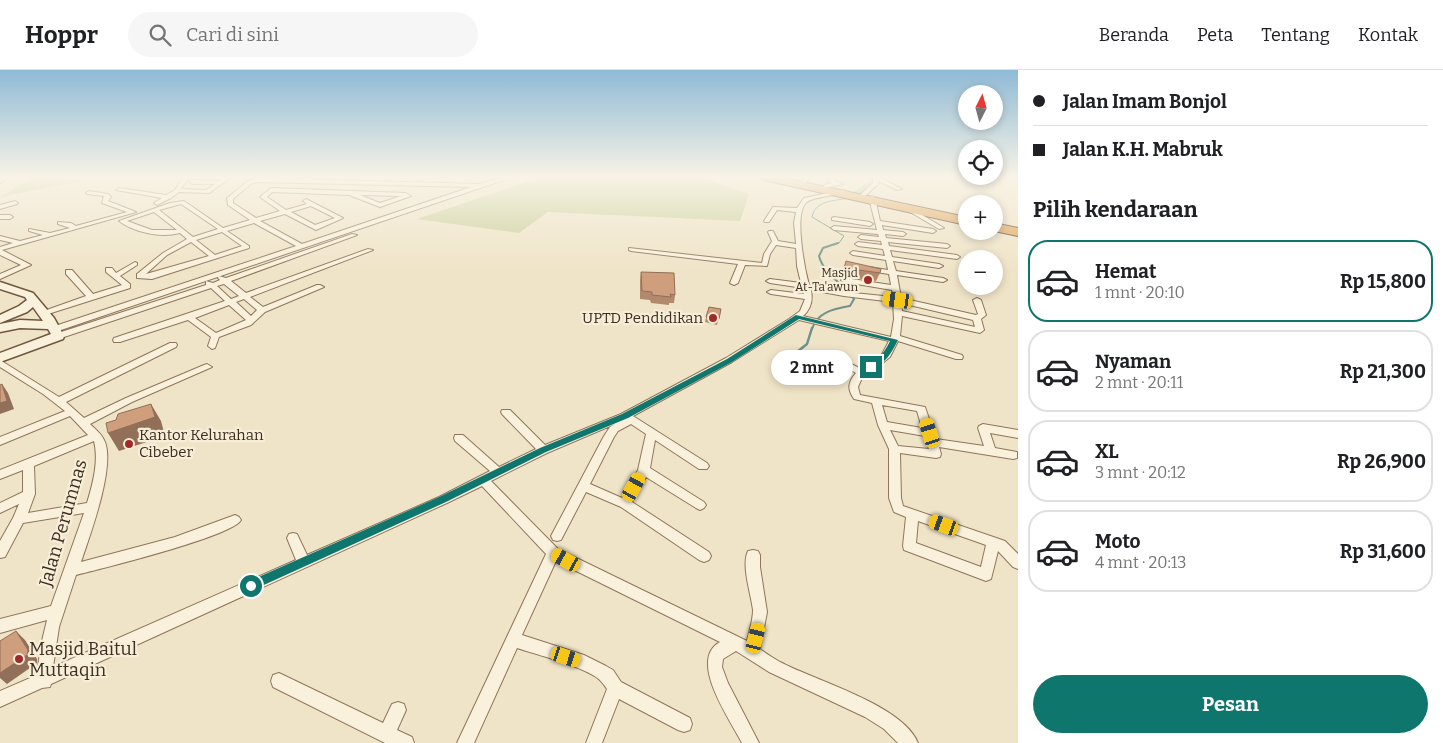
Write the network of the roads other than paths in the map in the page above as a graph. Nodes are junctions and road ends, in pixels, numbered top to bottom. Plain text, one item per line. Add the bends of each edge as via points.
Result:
1 (123, 208) edge
2 (142, 208) edge
3 (160, 208) edge
4 (192, 208) edge
5 (238, 208) edge
6 (283, 208) edge
7 (297, 208) edge
8 (321, 208) edge
9 (421, 208) edge
10 (775, 208) edge
11 (780, 208) edge
12 (865, 208) edge
13 (907, 208) edge
14 (909, 208) edge
15 (913, 208) edge
16 (155, 210) junction
17 (798, 210) joint
18 (288, 211) junction
19 (133, 212) junction
20 (0, 217) edge
21 (10, 217) dead end
22 (958, 218) edge
23 (958, 218) edge
24 (834, 219) dead end
25 (390, 220) junction
26 (122, 221) junction
27 (255, 221) junction
28 (767, 221) dead end
29 (60, 223) dead end
30 (106, 227) dead end
31 (74, 228) junction
32 (834, 228) dead end
33 (941, 228) dead end
34 (1003, 228) edge
35 (31, 230) dead end
36 (880, 230) junction
37 (182, 231) junction
38 (223, 231) junction
39 (1018, 231) edge
40 (771, 232) dead end
41 (933, 232) dead end
42 (48, 234) junction
43 (903, 234) dead end
44 (0, 238) edge
45 (191, 240) junction
46 (19, 243) junction
47 (775, 243) junction
48 (311, 244) junction
49 (302, 246) junction
50 (320, 248) junction
51 (800, 248) junction
52 (886, 248) junction
53 (631, 249) dead end
54 (0, 250) edge
55 (292, 250) junction
56 (370, 250) dead end
57 (853, 253) dead end
58 (301, 255) junction
59 (214, 258) junction
60 (889, 259) junction
61 (742, 263) junction
62 (135, 264) dead end
63 (939, 266) dead end
64 (857, 267) edge
65 (109, 270) dead end
66 (69, 272) dead end
67 (892, 272) junction
68 (218, 275) junction
69 (116, 276) junction
70 (0, 277) edge
71 (205, 279) junction
72 (845, 280) dead end
73 (943, 280) dead end
74 (226, 281) junction
75 (770, 281) dead end
76 (0, 284) edge
77 (734, 284) dead end
78 (213, 285) junction
79 (320, 288) dead end
80 (895, 288) junction
81 (806, 290) junction
82 (771, 292) dead end
83 (90, 296) junction
84 (244, 296) junction
85 (898, 300) junction
86 (977, 300) dead end
87 (231, 301) junction
88 (40, 307) junction
89 (130, 308) junction
90 (262, 310) junction
91 (898, 313) junction
92 (188, 317) junction
93 (798, 317) junction
94 (977, 318) junction
95 (0, 319) edge
96 (251, 320) junction
97 (20, 324) junction
98 (0, 328) edge
99 (55, 330) junction
100 (215, 336) junction
101 (894, 338) junction
102 (117, 340) dead end
103 (173, 345) dead end
104 (212, 346) dead end
105 (959, 357) dead end
106 (0, 358) edge
107 (833, 358) dead end
108 (0, 363) edge
109 (207, 367) dead end
110 (862, 372) junction
111 (876, 400) junction
112 (59, 401) junction
113 (72, 412) junction
114 (506, 412) dead end
115 (628, 418) junction
116 (83, 423) junction
117 (883, 425) junction
118 (651, 434) junction
119 (1018, 434) edge
120 (460, 438) dead end
121 (932, 438) junction
122 (101, 439) junction
123 (0, 440) edge
124 (894, 449) junction
125 (543, 450) junction
126 (991, 451) junction
127 (1013, 455) dead end
128 (28, 463) junction
129 (703, 466) dead end
130 (644, 470) junction
131 (498, 472) junction
132 (0, 475) edge
133 (483, 480) junction
134 (584, 486) junction
135 (29, 494) junction
136 (625, 504) junction
137 (700, 505) dead end
138 (91, 507) junction
139 (0, 508) edge
140 (912, 514) junction
141 (19, 519) junction
142 (235, 520) dead end
143 (557, 536) dead end
144 (293, 538) dead end
145 (994, 543) junction
146 (0, 553) edge
147 (553, 553) junction
148 (753, 554) dead end
149 (704, 556) dead end
150 (303, 562) junction
151 (1018, 563) edge
152 (72, 570) junction
153 (56, 611) junction
154 (0, 626) edge
155 (512, 639) junction
156 (736, 643) junction
157 (752, 654) junction
158 (44, 680) junction
159 (279, 681) dead end
160 (615, 688) junction
161 (0, 699) edge
162 (398, 710) dead end
163 (684, 724) dead end
164 (386, 735) junction
165 (406, 743) edge
166 (465, 743) edge
167 (594, 743) edge
168 (750, 743) edge
169 (910, 743) edge

1 - 19 street
2 - 19 street
3 - 16 street
4 - 38 street
5 - 27 street
6 - 18 street
7 - 18 street
8 - 18 street via 340,218 315,228
9 - 25 street
10 - 28 street
11 - 17 street
12 - 36 street
13 - 33 street
14 - 23 highway
15 - 22 highway
16 - 26 street
16 - 37 street
17 - 51 street
18 - 27 street
19 - 31 street
20 - 21 street
24 - 36 street
25 - 48 street via 380,218
25 - 50 street
26 - 30 street
26 - 37 street via 160,233
27 - 38 street
27 - 49 street
29 - 31 street
31 - 42 street
32 - 36 street
34 - 39 highway
35 - 42 street
36 - 41 street
36 - 43 street
36 - 52 street
36 - 52 street via 859,241
36 - 52 street via 954,254
37 - 45 street
38 - 45 street
38 - 59 street via 248,248
40 - 47 street
42 - 46 street
44 - 46 street
45 - 59 street
45 - 59 street via 174,261
46 - 54 street
47 - 51 street
47 - 61 street via 767,254 765,265
48 - 49 street
48 - 50 street
49 - 55 street
50 - 58 street
51 - 81 street
52 - 60 street
53 - 61 street
54 - 70 street via 27,265
55 - 58 street
55 - 68 street
56 - 84 street
57 - 60 street
58 - 74 street
60 - 63 street
60 - 67 street
61 - 77 street
62 - 69 street
64 - 67 street
65 - 69 street
66 - 83 street
67 - 73 street
67 - 80 street
68 - 71 street
68 - 74 street
69 - 83 street via 124,283
71 - 78 street
71 - 89 street
72 - 80 street
74 - 78 street
74 - 84 street
75 - 81 street
76 - 88 street via 29,294
78 - 87 street
78 - 89 street
79 - 90 street
80 - 85 street
81 - 82 street
81 - 85 street
81 - 93 street via 807,307
83 - 88 street
84 - 87 street
84 - 90 street
85 - 91 street
85 - 94 street
86 - 94 street via 982,316
87 - 92 street
87 - 96 street
88 - 95 street via 23,308
88 - 97 street via 30,309
88 - 99 street
89 - 99 street
90 - 96 street
91 - 94 street via 978,330
91 - 101 street
92 - 100 street
92 - 102 street
93 - 101 street
93 - 115 street
96 - 100 street
97 - 98 street
97 - 99 street
99 - 106 street
100 - 104 street
101 - 105 street
101 - 110 street via 881,361
103 - 112 street
107 - 110 street
108 - 112 street
109 - 116 street
110 - 111 street via 855,380 854,393 858,397
111 - 117 street
111 - 121 street via 921,409
112 - 113 street
113 - 116 street
113 - 123 street
114 - 125 street
115 - 118 street
115 - 125 street
115 - 134 street via 610,434
116 - 122 street
117 - 121 street
117 - 124 street
118 - 129 street
118 - 130 street
119 - 126 street via 983,428
120 - 131 street
121 - 124 street via 936,454
121 - 126 street
122 - 128 street
122 - 138 street, Jalan Perumnas via 102,468
124 - 140 street via 896,504 898,509
125 - 131 street
126 - 127 street
128 - 132 street
128 - 135 street
130 - 136 street
130 - 137 street
131 - 133 street
133 - 147 street
133 - 150 street
134 - 136 street
134 - 143 street
135 - 139 street
135 - 141 street
136 - 149 street
138 - 141 street
138 - 152 street, Jalan Perumnas
140 - 145 street
140 - 145 street via 909,546 986,575
141 - 146 street
142 - 152 street via 174,544
144 - 150 street
145 - 151 street via 1005,548
147 - 155 street
147 - 156 street
148 - 157 street via 760,612
150 - 158 street
152 - 153 street, Jalan Perumnas
153 - 154 street
153 - 158 street, Jalan Perumnas
155 - 160 street via 601,671
155 - 166 street
156 - 157 street
156 - 168 street via 719,651 715,667
157 - 169 street via 871,711 890,723
158 - 161 street
159 - 164 street
160 - 163 street
160 - 167 street
162 - 164 street
164 - 165 street

